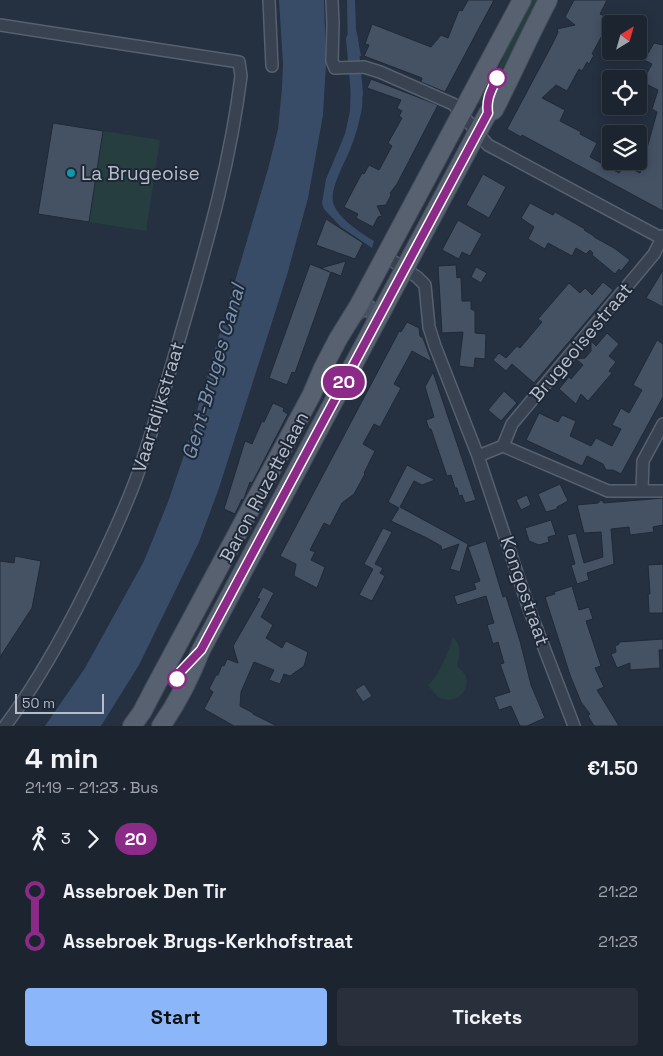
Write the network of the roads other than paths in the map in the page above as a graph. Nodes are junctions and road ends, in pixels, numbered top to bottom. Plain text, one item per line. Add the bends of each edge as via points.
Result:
1 (269, 0) edge
2 (332, 0) edge
3 (522, 0) edge
4 (548, 0) edge
5 (0, 25) edge
6 (272, 66) dead end
7 (461, 114) junction
8 (477, 133) junction
9 (663, 238) edge
10 (385, 256) junction
11 (405, 268) junction
12 (354, 314) junction
13 (375, 324) junction
14 (663, 424) edge
15 (503, 446) junction
16 (478, 456) junction
17 (642, 491) junction
18 (663, 491) edge
19 (141, 719) edge
20 (5, 726) edge
21 (132, 726) edge
22 (160, 726) edge
23 (574, 726) edge

1 - 6 street
2 - 7 street via 332,61 335,68 364,67 380,72 453,104
3 - 7 main road, Baron Ruzettelaan
4 - 8 main road, Baron Ruzettelaan via 494,110 488,113
5 - 20 street, Vaartdijkstraat via 239,62 241,76 224,173 207,244 136,479 110,544 75,611 27,697
7 - 8 street
7 - 10 main road, Baron Ruzettelaan
8 - 9 street via 488,145
8 - 11 main road, Baron Ruzettelaan
9 - 15 street, Brugeoisestraat via 654,254 512,424
10 - 11 street, Kongostraat
10 - 12 main road, Baron Ruzettelaan
11 - 13 main road, Baron Ruzettelaan
11 - 16 street, Kongostraat via 425,285 429,327
12 - 13 main road via 361,308 370,309 376,315
12 - 19 main road, Baron Ruzettelaan via 347,344 331,373 312,394
13 - 22 main road, Baron Ruzettelaan via 201,650 178,702
14 - 17 street via 643,461
15 - 16 street
15 - 17 street via 608,491
16 - 23 street, Kongostraat via 528,606
17 - 18 street
19 - 21 main road, Baron Ruzettelaan

